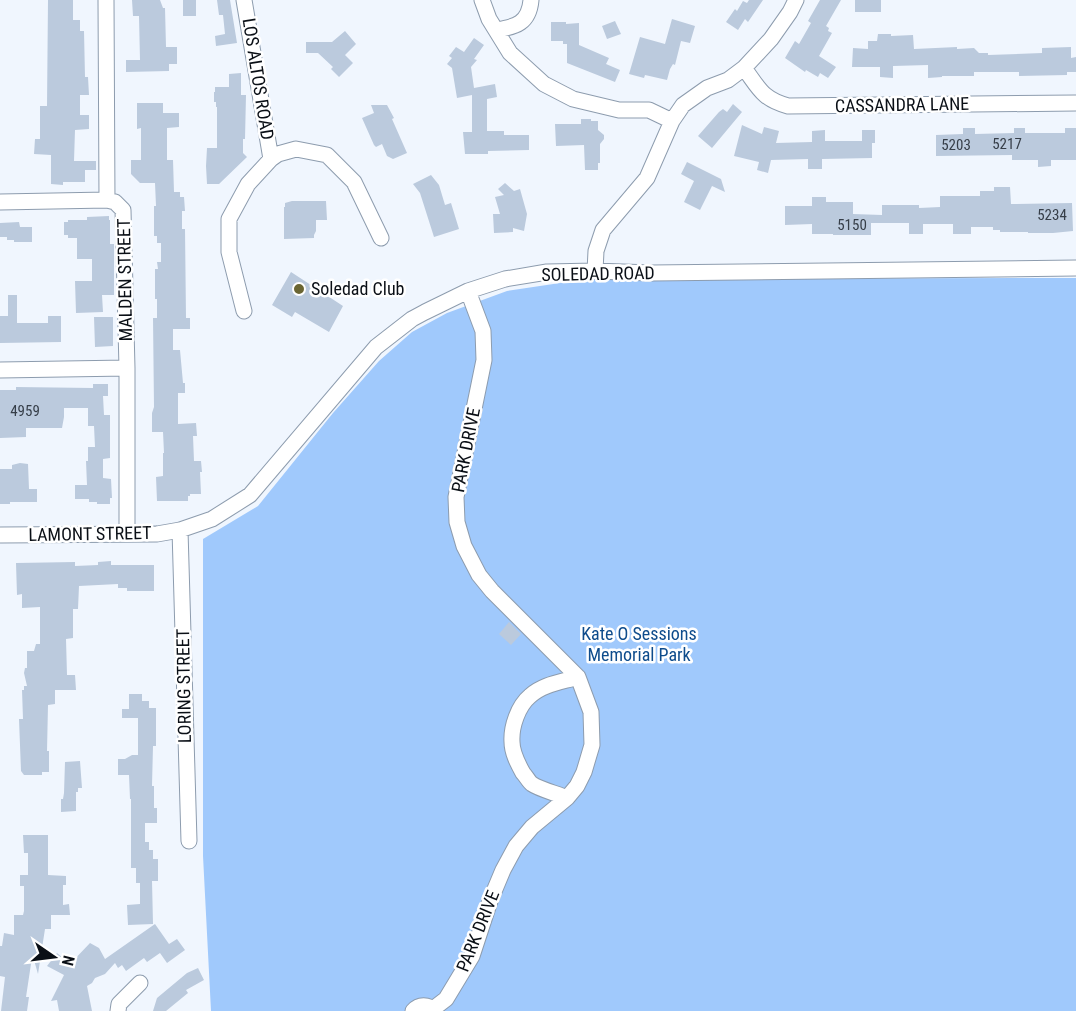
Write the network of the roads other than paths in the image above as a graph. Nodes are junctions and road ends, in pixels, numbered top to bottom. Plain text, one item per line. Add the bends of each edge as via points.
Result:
1 (106, 0) edge
2 (244, 0) edge
3 (482, 0) edge
4 (531, 0) edge
5 (796, 0) edge
6 (496, 30) junction
7 (744, 68) junction
8 (1076, 103) edge
9 (672, 122) junction
10 (271, 159) junction
11 (107, 200) junction
12 (0, 202) edge
13 (381, 238) dead end
14 (1076, 268) edge
15 (595, 271) junction
16 (468, 291) junction
17 (244, 311) dead end
18 (127, 368) junction
19 (0, 370) edge
20 (180, 530) junction
21 (127, 533) junction
22 (0, 535) edge
23 (578, 677) junction
24 (567, 798) junction
25 (189, 841) dead end
26 (140, 983) dead end
27 (434, 1010) edge
28 (118, 1011) edge
29 (413, 1011) edge

1 - 11 street, MALDEN STREET
2 - 10 street, LOS ALTOS ROAD
3 - 6 street
4 - 6 street via 526,17 513,28
5 - 7 street via 771,39
6 - 9 street via 510,53 544,84 573,99 619,110 649,110
7 - 8 street, CASSANDRA LANE via 765,96 788,106
7 - 9 street via 683,105
9 - 15 street via 647,178 603,230
10 - 13 street via 296,149 327,155 354,182
10 - 17 street via 248,184 230,219 229,252
11 - 12 street
11 - 18 street, MALDEN STREET via 116,202 123,210
14 - 15 street, SOLEDAD ROAD
15 - 16 street, SOLEDAD ROAD via 547,272 505,279
16 - 20 street, SOLEDAD ROAD via 412,320 376,347 250,495 212,519
16 - 23 street, PARK DRIVE via 483,331 484,360 456,497 457,522 478,575
18 - 19 street
18 - 21 street, MALDEN STREET
20 - 21 street, LAMONT STREET
20 - 25 street, LORING STREET
21 - 22 street, LAMONT STREET
23 - 24 street, PARK DRIVE via 591,712 592,745 584,772
23 - 24 street via 530,695 513,729 514,756 532,784
24 - 27 street, PARK DRIVE via 516,846 494,891 472,956 446,999
26 - 28 street via 119,1004
27 - 29 street via 424,1005

